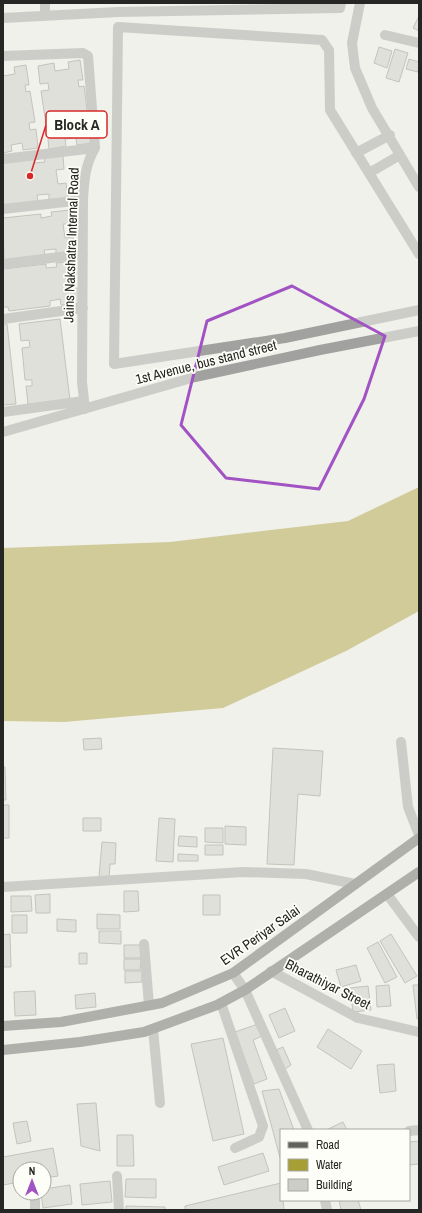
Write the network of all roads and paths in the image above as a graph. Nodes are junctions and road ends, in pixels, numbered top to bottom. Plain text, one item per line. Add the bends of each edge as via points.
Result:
1 (45, 3) edge
2 (341, 3) edge
3 (360, 3) edge
4 (118, 7) edge
5 (45, 16) junction
6 (3, 18) edge
7 (385, 35) dead end
8 (419, 43) edge
9 (3, 56) edge
10 (390, 135) junction
11 (95, 148) junction
12 (356, 153) junction
13 (400, 155) junction
14 (3, 159) edge
15 (369, 173) junction
16 (419, 187) edge
17 (83, 200) junction
18 (3, 209) edge
19 (83, 254) junction
20 (419, 254) edge
21 (3, 264) edge
22 (82, 308) junction
23 (419, 310) edge
24 (3, 319) edge
25 (419, 331) edge
26 (85, 404) junction
27 (3, 412) edge
28 (3, 432) edge
29 (401, 742) dead end
30 (419, 836) edge
31 (419, 872) edge
32 (355, 884) junction
33 (3, 887) edge
34 (387, 894) junction
35 (419, 937) edge
36 (144, 944) dead end
37 (271, 971) junction
38 (233, 973) junction
39 (245, 990) junction
40 (221, 1003) junction
41 (149, 1005) junction
42 (3, 1026) edge
43 (153, 1029) junction
44 (419, 1032) edge
45 (3, 1050) edge
46 (160, 1103) dead end
47 (308, 1129) edge
48 (235, 1148) dead end
49 (117, 1176) dead end
50 (119, 1210) edge

1 - 5 street
2 - 4 street via 340,8
3 - 10 street via 352,43 355,68 372,108
4 - 5 street
5 - 6 street
7 - 8 street
9 - 11 street via 83,53 88,56
10 - 12 street
10 - 13 street
11 - 14 street
11 - 17 street, Jains Nakshatra Internal Road via 87,160
12 - 15 street
12 - 23 street via 330,110 329,50 322,40 118,27 114,364 284,338
13 - 15 street
13 - 16 street
15 - 20 street
17 - 18 street
17 - 19 street, Jains Nakshatra Internal Road
19 - 21 street
19 - 22 street, Jains Nakshatra Internal Road
22 - 24 street
22 - 26 street, Jains Nakshatra Internal Road via 82,382
25 - 26 street, 1st Avenue, bus stand street via 195,377
26 - 27 street
26 - 28 street, 1st Avenue, bus stand street
29 - 30 street via 408,807
30 - 32 main road, EVR Periyar Salai
31 - 34 main road
32 - 33 street via 306,874 243,872
32 - 38 main road, EVR Periyar Salai
34 - 35 street
34 - 37 main road
36 - 41 street
37 - 39 main road
37 - 44 street, Bharathiyar Street via 358,1018
38 - 39 street
38 - 41 main road, EVR Periyar Salai via 162,1003
39 - 40 main road
39 - 47 street
40 - 43 main road
40 - 48 street via 263,1126 259,1137
41 - 42 main road, EVR Periyar Salai via 62,1022
43 - 45 main road via 80,1042
43 - 46 street
49 - 50 street

